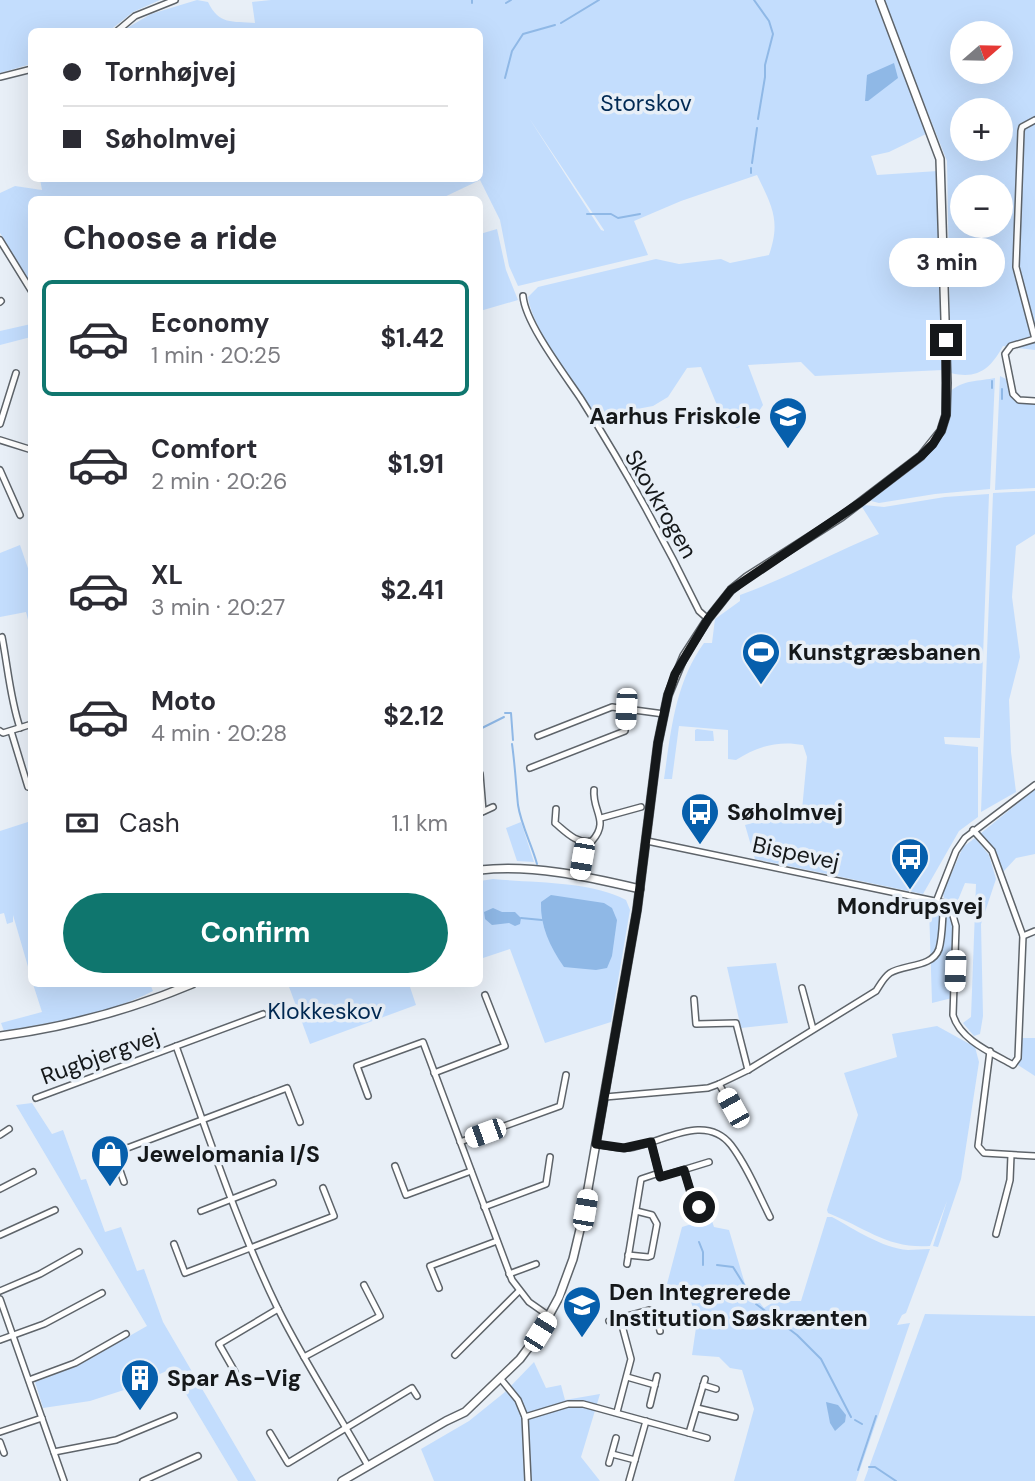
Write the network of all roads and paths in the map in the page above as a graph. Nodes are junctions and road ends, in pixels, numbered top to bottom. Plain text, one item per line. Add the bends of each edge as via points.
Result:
1 (175, 0) edge
2 (880, 0) edge
3 (121, 28) edge
4 (28, 70) edge
5 (0, 77) edge
6 (1035, 121) edge
7 (0, 240) edge
8 (3, 249) edge
9 (28, 286) edge
10 (523, 296) dead end
11 (16, 373) dead end
12 (1035, 401) edge
13 (0, 424) edge
14 (0, 440) edge
15 (28, 449) edge
16 (0, 470) edge
17 (20, 515) dead end
18 (708, 619) junction
19 (0, 638) edge
20 (626, 709) junction
21 (664, 714) junction
22 (28, 725) edge
23 (20, 728) junction
24 (0, 731) edge
25 (11, 731) junction
26 (538, 736) dead end
27 (530, 768) dead end
28 (1035, 785) edge
29 (28, 787) dead end
30 (594, 790) dead end
31 (493, 807) dead end
32 (641, 807) dead end
33 (556, 809) dead end
34 (483, 812) edge
35 (601, 818) junction
36 (973, 830) junction
37 (647, 841) junction
38 (585, 843) junction
39 (483, 870) edge
40 (579, 876) junction
41 (640, 889) junction
42 (936, 902) junction
43 (944, 904) junction
44 (1035, 931) edge
45 (1023, 936) junction
46 (184, 987) edge
47 (802, 988) dead end
48 (485, 995) dead end
49 (694, 999) dead end
50 (263, 1014) dead end
51 (813, 1029) junction
52 (0, 1036) edge
53 (176, 1046) junction
54 (989, 1051) junction
55 (748, 1070) junction
56 (434, 1073) junction
57 (566, 1075) dead end
58 (719, 1084) junction
59 (368, 1096) dead end
60 (605, 1097) junction
61 (36, 1098) dead end
62 (733, 1108) dead end
63 (203, 1119) junction
64 (300, 1122) dead end
65 (9, 1129) dead end
66 (0, 1135) edge
67 (460, 1142) junction
68 (651, 1142) junction
69 (596, 1144) junction
70 (1011, 1154) junction
71 (1035, 1156) edge
72 (550, 1157) dead end
73 (709, 1162) dead end
74 (395, 1166) dead end
75 (684, 1170) junction
76 (471, 1171) junction
77 (33, 1172) dead end
78 (659, 1173) junction
79 (124, 1182) dead end
80 (272, 1183) dead end
81 (323, 1188) dead end
82 (0, 1189) edge
83 (232, 1199) junction
84 (484, 1207) junction
85 (55, 1210) dead end
86 (201, 1211) dead end
87 (636, 1211) junction
88 (703, 1217) dead end
89 (770, 1217) dead end
90 (996, 1234) dead end
91 (0, 1235) edge
92 (497, 1241) junction
93 (174, 1244) dead end
94 (251, 1249) junction
95 (79, 1252) dead end
96 (628, 1255) junction
97 (537, 1264) dead end
98 (627, 1264) dead end
99 (509, 1274) junction
100 (364, 1285) dead end
101 (439, 1288) dead end
102 (0, 1290) edge
103 (519, 1290) junction
104 (102, 1293) dead end
105 (0, 1298) edge
106 (278, 1309) junction
107 (665, 1310) dead end
108 (656, 1312) junction
109 (549, 1317) junction
110 (620, 1318) junction
111 (609, 1321) dead end
112 (660, 1331) dead end
113 (126, 1334) dead end
114 (13, 1335) junction
115 (0, 1340) edge
116 (455, 1355) dead end
117 (304, 1357) junction
118 (235, 1372) dead end
119 (657, 1376) dead end
120 (627, 1377) junction
121 (500, 1378) junction
122 (29, 1380) junction
123 (655, 1385) junction
124 (716, 1389) dead end
125 (417, 1396) dead end
126 (650, 1405) dead end
127 (697, 1408) junction
128 (617, 1412) junction
129 (174, 1416) dead end
130 (525, 1417) junction
131 (735, 1417) dead end
132 (42, 1418) junction
133 (646, 1421) junction
134 (346, 1428) junction
135 (0, 1432) edge
136 (270, 1433) dead end
137 (689, 1433) junction
138 (616, 1438) dead end
139 (707, 1438) dead end
140 (0, 1442) edge
141 (54, 1452) junction
142 (4, 1453) dead end
143 (612, 1454) junction
144 (198, 1455) dead end
145 (635, 1460) junction
146 (609, 1463) dead end
147 (368, 1466) junction
148 (64, 1481) edge
149 (144, 1481) edge
150 (342, 1481) edge
151 (528, 1481) edge
152 (629, 1481) edge

1 - 3 street via 135,16
2 - 18 street via 940,159 946,415 941,431 921,456 841,517 747,577
4 - 5 street
6 - 12 street via 1021,131 1016,267 1035,339 1010,346 1005,354 1013,394 1019,400
7 - 8 street
8 - 9 street
10 - 18 street, Skovkrogen via 549,352 661,536 699,611
11 - 13 street
14 - 15 street
16 - 17 street
18 - 21 street via 675,674
19 - 23 street
20 - 21 street
20 - 26 street via 606,708
20 - 27 street via 625,731
21 - 37 street
22 - 23 street
23 - 25 street
24 - 25 street
25 - 29 street
28 - 36 street
30 - 35 street
31 - 34 street
32 - 35 street
33 - 38 street via 555,823
35 - 38 street via 595,838
36 - 42 street via 956,851
36 - 45 street via 992,851
37 - 41 street
37 - 42 street, Bispevej
38 - 40 street
39 - 40 street via 522,868
40 - 41 street
41 - 60 street
42 - 43 street, Bispevej
43 - 51 street via 935,956 892,971 877,991
43 - 54 street via 956,926 955,1022
44 - 45 street
45 - 54 street via 1018,1058 1013,1065
46 - 52 street via 95,1019
47 - 51 street
48 - 56 street via 505,1046
49 - 55 street via 696,1024 736,1023
50 - 53 street, Rugbjergvej
51 - 55 street
53 - 61 street, Rugbjergvej
53 - 63 street, Rugbjergvej
54 - 70 street via 978,1146 984,1153
55 - 58 street
56 - 59 street via 422,1042 358,1066
56 - 67 street
57 - 67 street via 560,1106
58 - 60 street
58 - 62 street
60 - 69 street
63 - 64 street via 287,1088
63 - 79 street via 114,1153
63 - 83 street, Rugbjergvej
65 - 66 street
67 - 76 street
68 - 69 street via 624,1148
68 - 78 street
68 - 89 street via 692,1130 715,1132 737,1154
69 - 109 street via 573,1259
70 - 71 street
70 - 90 street via 1010,1180
72 - 84 street via 546,1184
73 - 75 street
74 - 76 street via 406,1195
75 - 78 street via 660,1177
75 - 88 street
76 - 84 street
77 - 82 street
78 - 87 street via 642,1179
80 - 83 street
81 - 94 street via 334,1216
83 - 86 street
83 - 94 street, Rugbjergvej
84 - 92 street
85 - 91 street
87 - 96 street
87 - 96 street via 652,1215 657,1224 651,1255
92 - 99 street
92 - 101 street via 430,1266
93 - 94 street via 185,1273
94 - 106 street, Rugbjergvej
95 - 102 street
96 - 98 street
97 - 99 street
99 - 103 street
100 - 117 street via 380,1316
103 - 109 street
103 - 116 street
104 - 114 street
105 - 114 street
106 - 117 street, Rugbjergvej
106 - 118 street via 219,1344
107 - 108 street
108 - 110 street
108 - 112 street
109 - 121 street via 520,1359
110 - 111 street
110 - 120 street via 631,1359
113 - 122 street via 75,1363
114 - 115 street
114 - 122 street
117 - 134 street, Rugbjergvej
119 - 123 street
120 - 123 street
120 - 128 street
121 - 130 street
121 - 147 street via 465,1412
122 - 132 street
123 - 126 street
124 - 127 street via 704,1382
125 - 134 street via 412,1388
127 - 131 street
127 - 137 street
128 - 130 street via 576,1403
128 - 133 street
129 - 141 street via 116,1440
130 - 151 street
132 - 135 street
132 - 141 street
133 - 137 street
133 - 145 street
134 - 136 street via 288,1463
134 - 147 street, Rugbjergvej
137 - 139 street
138 - 143 street
140 - 142 street
141 - 148 street
143 - 145 street
143 - 146 street
144 - 149 street
145 - 152 street
147 - 150 street

